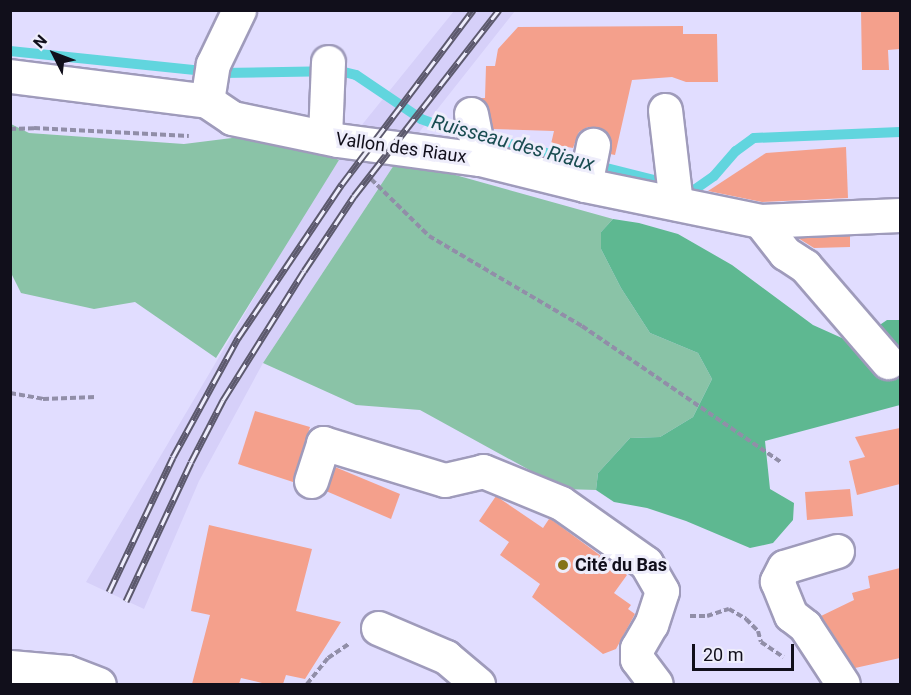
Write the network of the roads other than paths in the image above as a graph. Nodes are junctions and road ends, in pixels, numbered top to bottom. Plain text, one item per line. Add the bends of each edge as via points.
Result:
1 (239, 10) edge
2 (10, 76) edge
3 (327, 78) dead end
4 (215, 90) junction
5 (665, 110) dead end
6 (471, 114) dead end
7 (331, 139) junction
8 (479, 153) junction
9 (676, 198) junction
10 (900, 214) edge
11 (760, 221) junction
12 (888, 362) dead end
13 (311, 481) dead end
14 (837, 551) dead end
15 (365, 635) road end
16 (10, 667) edge
17 (99, 684) edge
18 (478, 684) edge
19 (656, 684) edge
20 (843, 684) edge

1 - 4 street
2 - 4 street, Vallon des Riaux
3 - 7 street
4 - 7 street, Vallon des Riaux
5 - 9 street
6 - 8 street
7 - 8 street, Vallon des Riaux
8 - 9 street, Vallon des Riaux via 589,166
9 - 11 street, Vallon des Riaux
10 - 11 street, Vallon des Riaux
11 - 12 street via 785,253 805,266
13 - 19 street via 323,443 445,480 483,471 561,503 646,563 662,591 651,624 637,648 638,659
14 - 20 street via 784,567 777,581 791,615 805,626
15 - 18 street via 446,657
16 - 17 street via 67,672

